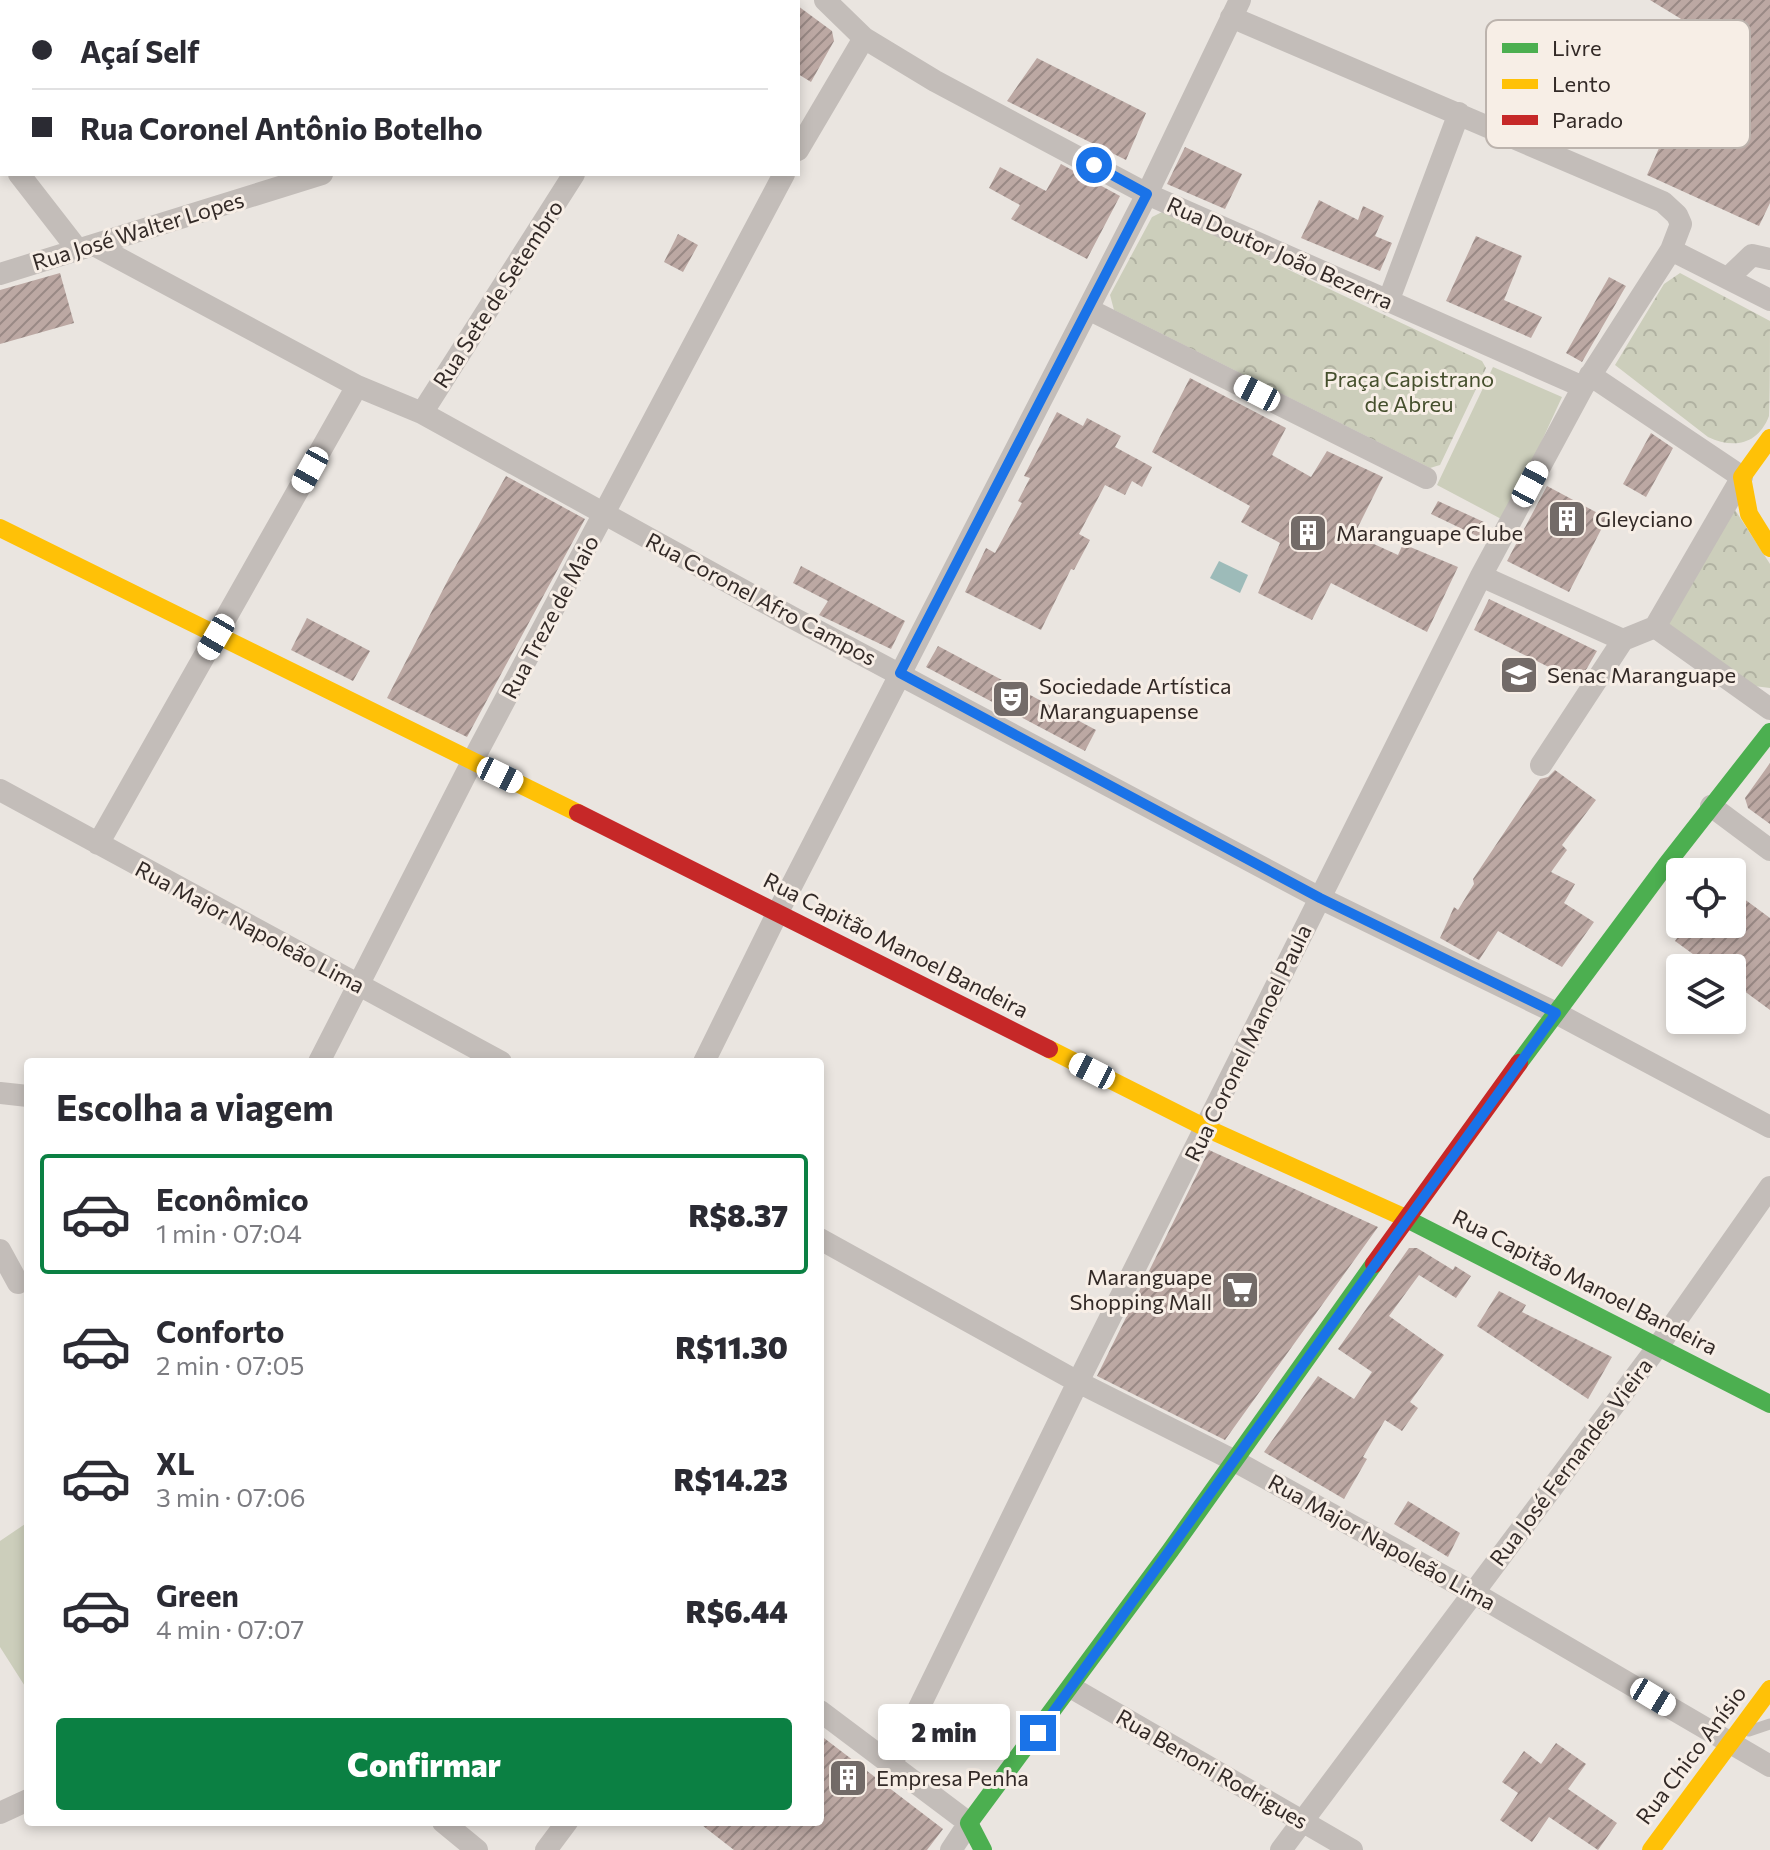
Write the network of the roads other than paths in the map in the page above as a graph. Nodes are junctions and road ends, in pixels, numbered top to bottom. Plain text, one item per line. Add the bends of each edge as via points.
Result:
1 (825, 0) edge
2 (1236, 8) edge
3 (864, 38) junction
4 (1459, 113) junction
5 (1486, 125) edge
6 (800, 147) edge
7 (1539, 148) edge
8 (21, 176) edge
9 (316, 176) edge
10 (573, 176) edge
11 (783, 176) edge
12 (1147, 194) junction
13 (86, 247) junction
14 (1671, 250) junction
15 (1770, 259) edge
16 (0, 274) edge
17 (1728, 278) junction
18 (1770, 300) edge
19 (1388, 302) junction
20 (1088, 309) junction
21 (1587, 381) junction
22 (357, 386) junction
23 (422, 413) junction
24 (1770, 438) edge
25 (1742, 477) junction
26 (1426, 478) dead end
27 (1749, 514) junction
28 (605, 515) junction
29 (0, 528) edge
30 (1770, 541) edge
31 (1770, 548) edge
32 (1481, 576) junction
33 (1655, 627) junction
34 (216, 637) junction
35 (1623, 640) junction
36 (900, 673) junction
37 (1770, 709) edge
38 (1770, 732) edge
39 (472, 762) junction
40 (1541, 765) dead end
41 (0, 790) edge
42 (1711, 806) junction
43 (98, 844) junction
44 (1770, 850) edge
45 (1320, 898) junction
46 (778, 912) junction
47 (358, 985) junction
48 (1556, 1013) junction
49 (321, 1058) edge
50 (494, 1058) edge
51 (706, 1058) edge
52 (0, 1093) edge
53 (24, 1096) edge
54 (1770, 1127) edge
55 (1206, 1128) junction
56 (1770, 1187) edge
57 (1407, 1219) junction
58 (824, 1241) edge
59 (0, 1250) edge
60 (15, 1285) edge
61 (1659, 1345) junction
62 (1078, 1382) junction
63 (1770, 1404) edge
64 (1233, 1460) junction
65 (1474, 1593) junction
66 (1072, 1688) junction
67 (1770, 1689) edge
68 (824, 1714) edge
69 (1770, 1724) edge
70 (1731, 1739) junction
71 (892, 1763) junction
72 (1770, 1766) edge
73 (24, 1802) edge
74 (0, 1813) edge
75 (1303, 1821) junction
76 (969, 1823) junction
77 (448, 1826) edge
78 (564, 1826) edge
79 (477, 1850) edge
80 (546, 1850) edge
81 (951, 1850) edge
82 (983, 1850) edge
83 (1281, 1850) edge
84 (1352, 1850) edge
85 (1651, 1850) edge

1 - 3 street, Rua Doutor João Bezerra
2 - 4 street
2 - 12 street
3 - 6 street
3 - 12 street, Rua Doutor João Bezerra
4 - 5 street
4 - 19 street
7 - 14 street via 1663,202 1681,224
8 - 13 street
9 - 13 street, Rua José Walter Lopes
10 - 23 street, Rua Sete de Setembro
11 - 28 street, Rua Treze de Maio
12 - 19 street, Rua Doutor João Bezerra
12 - 20 street
13 - 16 street, Rua José Walter Lopes
13 - 22 street, Rua Coronel Afro Campos
14 - 17 street
14 - 21 street, Rua Coronel Manoel Paula
15 - 17 street via 1752,255
17 - 18 street
19 - 21 street, Rua Doutor João Bezerra
20 - 26 street
20 - 36 street
21 - 25 street, Rua Doutor João Bezerra
21 - 32 street, Rua Coronel Manoel Paula
22 - 23 street, Rua Coronel Afro Campos
22 - 34 street
23 - 28 street, Rua Coronel Afro Campos
24 - 25 street
25 - 27 street
25 - 33 street
27 - 30 street
27 - 31 street
28 - 36 street, Rua Coronel Afro Campos
28 - 39 street, Rua Treze de Maio
29 - 34 street, Rua Capitão Manoel Bandeira
32 - 35 street
32 - 45 street, Rua Coronel Manoel Paula
33 - 35 street
33 - 37 street
34 - 39 street, Rua Capitão Manoel Bandeira
34 - 43 street
35 - 40 street
36 - 45 street, Rua Coronel Afro Campos
36 - 46 street
38 - 42 street
39 - 46 street, Rua Capitão Manoel Bandeira
39 - 47 street, Rua Treze de Maio
41 - 43 street, Rua Major Napoleão Lima
42 - 44 street
42 - 48 street
43 - 47 street, Rua Major Napoleão Lima
45 - 48 street, Rua Coronel Afro Campos
45 - 55 street, Rua Coronel Manoel Paula
46 - 51 street
46 - 55 street, Rua Capitão Manoel Bandeira
47 - 49 street, Rua Treze de Maio
47 - 50 street, Rua Major Napoleão Lima
48 - 54 street, Rua Coronel Afro Campos
48 - 57 street
52 - 53 street
55 - 57 street, Rua Capitão Manoel Bandeira
55 - 62 street, Rua Coronel Manoel Paula
56 - 61 street, Rua José Fernandes Vieira
57 - 61 street, Rua Capitão Manoel Bandeira
57 - 64 street
58 - 62 street, Rua Major Napoleão Lima
59 - 60 street
61 - 63 street, Rua Capitão Manoel Bandeira
61 - 65 street, Rua José Fernandes Vieira
62 - 64 street, Rua Major Napoleão Lima
62 - 71 street, Rua Coronel Manoel Paula
64 - 65 street, Rua Major Napoleão Lima
64 - 66 street
65 - 70 street, Rua Major Napoleão Lima
65 - 75 street, Rua José Fernandes Vieira
66 - 75 street, Rua Benoni Rodrigues
66 - 76 street
67 - 70 street, Rua Chico Anísio
68 - 71 street
69 - 70 lane
70 - 72 street, Rua Major Napoleão Lima
70 - 85 street, Rua Chico Anísio
71 - 76 street
73 - 74 street
75 - 83 street, Rua José Fernandes Vieira
75 - 84 street, Rua Benoni Rodrigues
76 - 81 street
76 - 82 street
77 - 79 street
78 - 80 street

